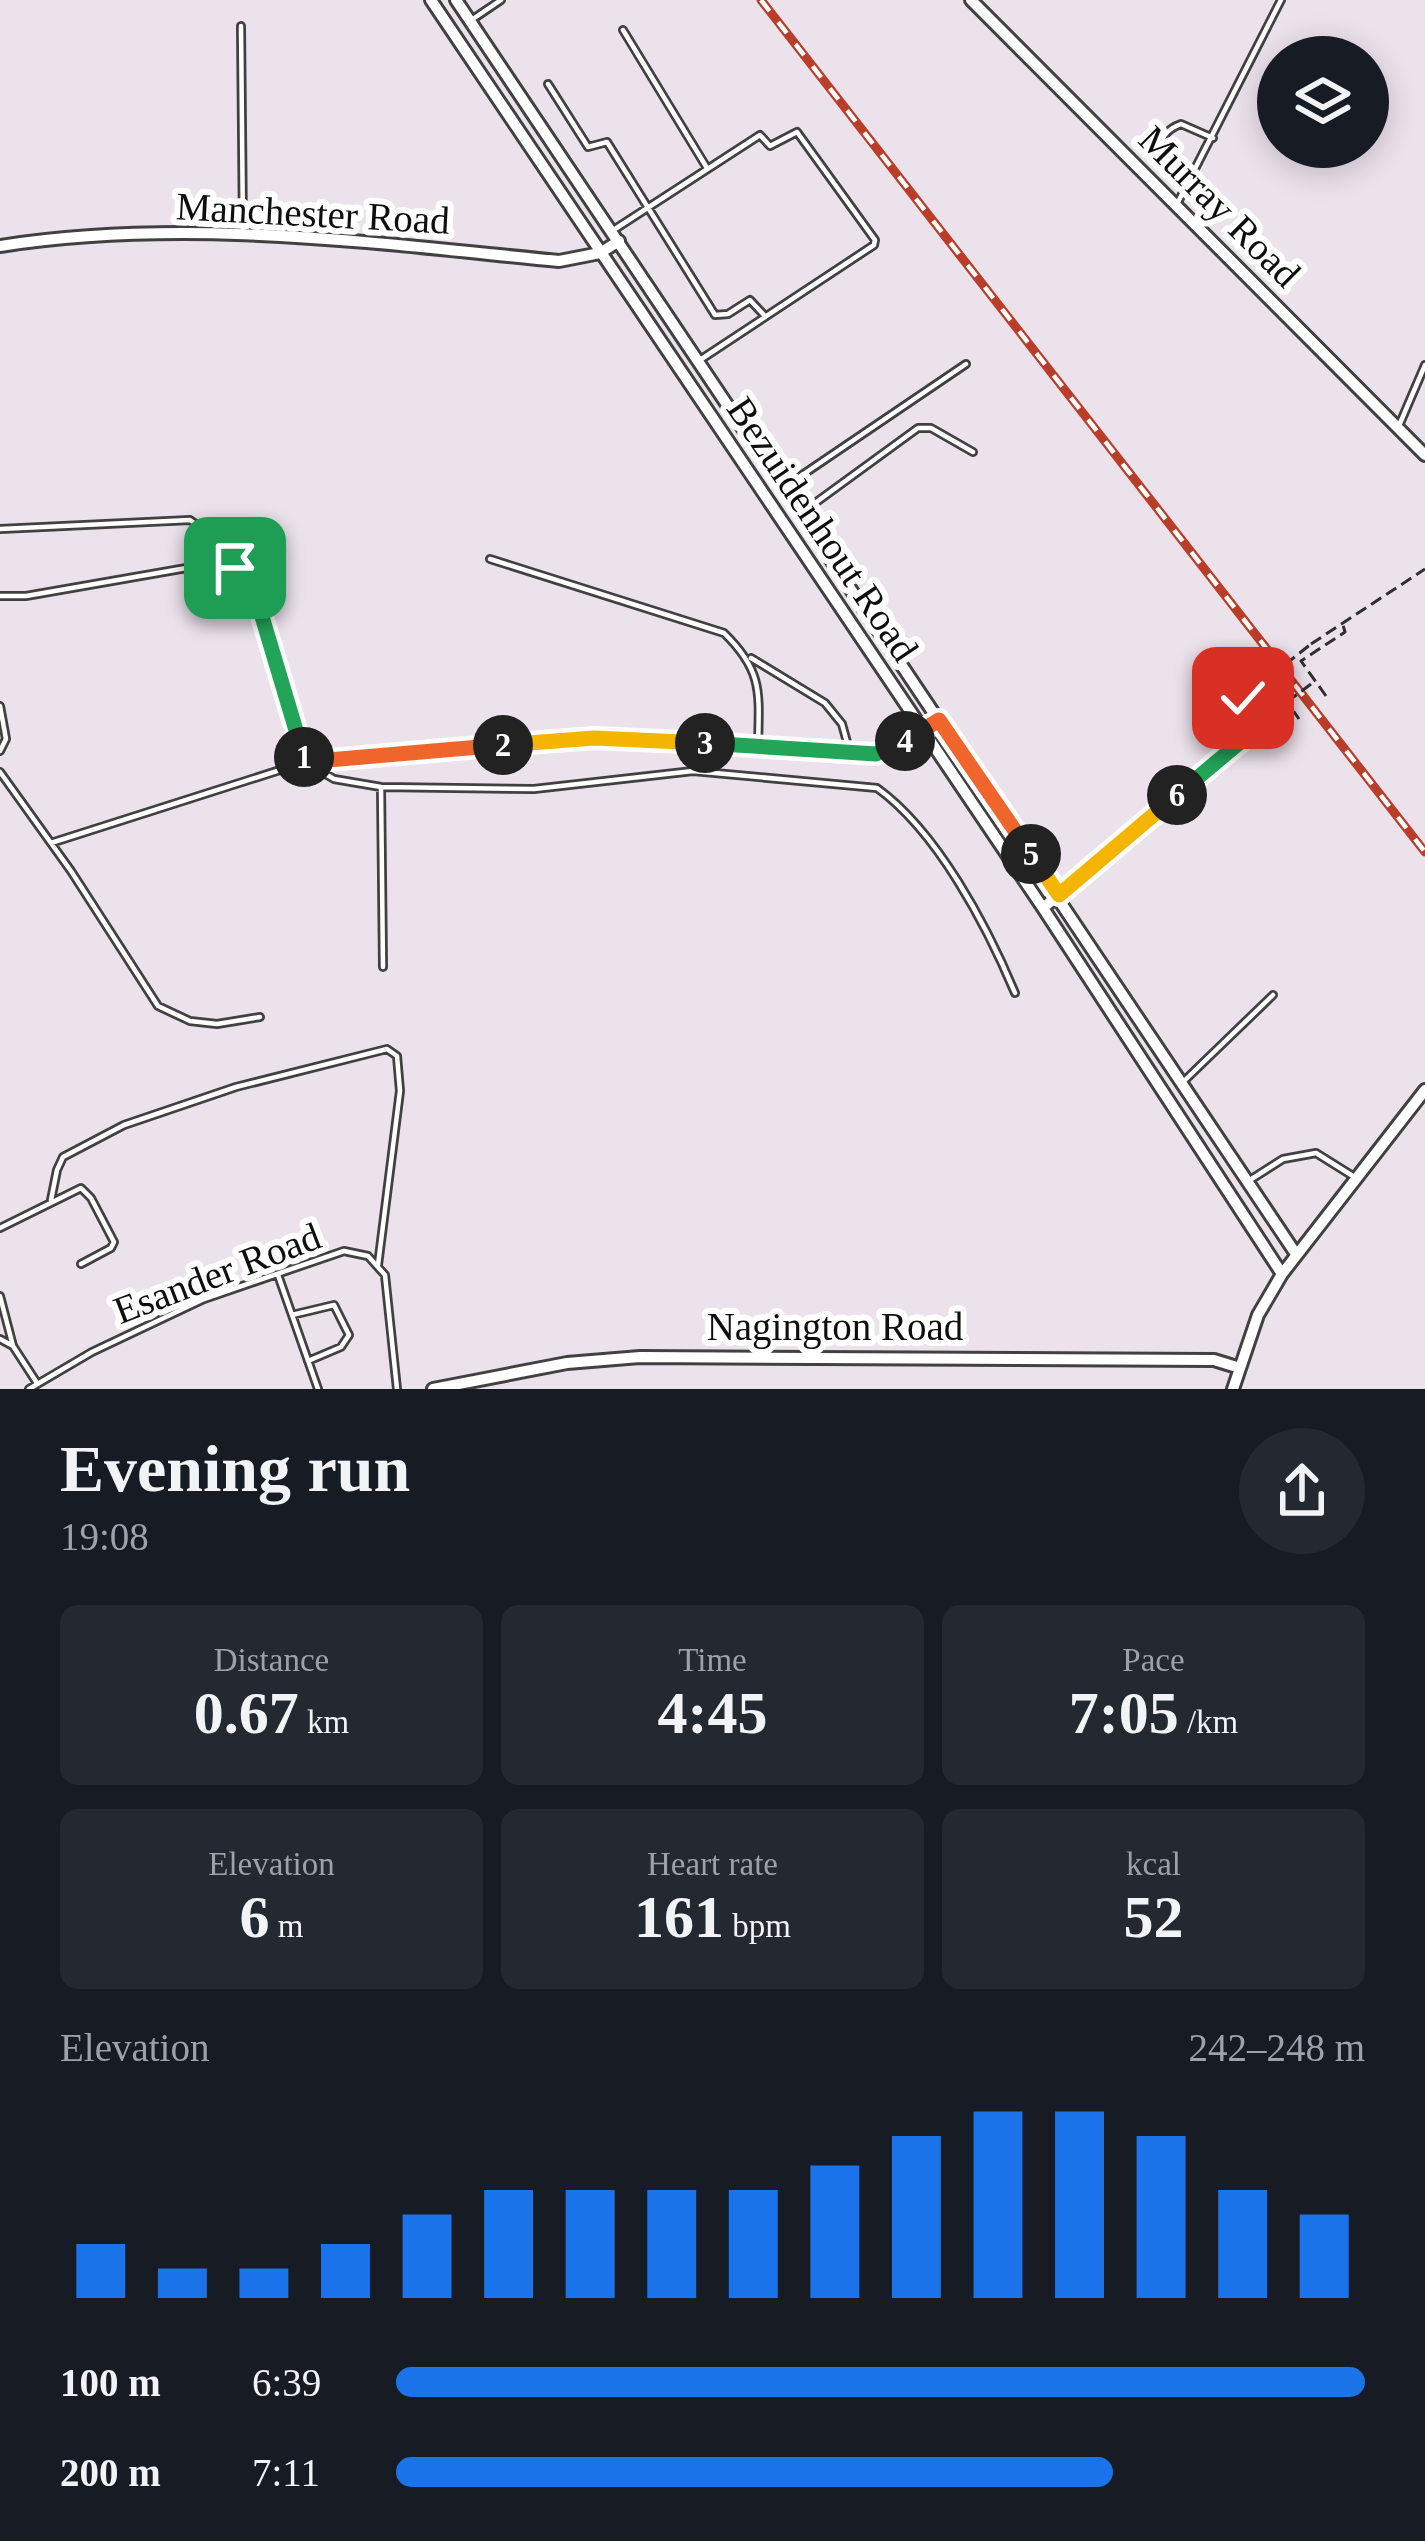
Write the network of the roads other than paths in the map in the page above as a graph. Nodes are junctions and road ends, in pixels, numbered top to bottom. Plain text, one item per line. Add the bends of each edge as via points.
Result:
1 (431, 0) edge
2 (456, 0) edge
3 (501, 0) edge
4 (971, 0) edge
5 (1281, 0) edge
6 (473, 25) junction
7 (241, 26) dead end
8 (623, 31) dead end
9 (457, 39) junction
10 (548, 84) dead end
11 (1213, 138) junction
12 (707, 168) junction
13 (1188, 184) junction
14 (1176, 206) junction
15 (647, 209) junction
16 (243, 232) junction
17 (616, 236) junction
18 (0, 246) edge
19 (600, 253) junction
20 (765, 317) junction
21 (966, 364) dead end
22 (701, 365) junction
23 (1425, 365) edge
24 (687, 381) junction
25 (1398, 428) junction
26 (973, 452) dead end
27 (1425, 455) edge
28 (783, 488) junction
29 (802, 516) junction
30 (0, 529) edge
31 (787, 530) junction
32 (490, 559) dead end
33 (235, 568) junction
34 (0, 596) edge
35 (749, 657) junction
36 (0, 706) edge
37 (939, 720) junction
38 (922, 730) junction
39 (758, 747) junction
40 (0, 751) edge
41 (850, 753) junction
42 (1226, 754) road end
43 (305, 762) junction
44 (972, 768) junction
45 (0, 772) edge
46 (956, 780) junction
47 (381, 788) junction
48 (51, 842) junction
49 (1059, 895) junction
50 (1042, 908) junction
51 (383, 967) dead end
52 (1015, 993) dead end
53 (1273, 995) dead end
54 (260, 1017) dead end
55 (1183, 1082) junction
56 (1425, 1090) edge
57 (1166, 1096) junction
58 (1356, 1178) junction
59 (1248, 1181) junction
60 (51, 1200) junction
61 (0, 1228) edge
62 (1296, 1254) junction
63 (81, 1264) dead end
64 (378, 1264) junction
65 (278, 1274) junction
66 (1282, 1274) junction
67 (0, 1296) edge
68 (292, 1315) junction
69 (0, 1339) edge
70 (13, 1346) junction
71 (308, 1360) junction
72 (1240, 1368) junction
73 (37, 1383) junction
74 (28, 1389) edge
75 (318, 1389) edge
76 (397, 1389) edge
77 (433, 1389) edge
78 (1233, 1389) edge

1 - 9 street, Bezuidenhout Road
2 - 6 street, Bezuidenhout Road
3 - 6 lane
4 - 14 street, Murray Road
5 - 11 lane
6 - 9 street
6 - 17 street, Bezuidenhout Road
7 - 16 lane
8 - 12 lane
9 - 19 street, Bezuidenhout Road
10 - 15 lane via 588,147 607,142
11 - 13 lane
11 - 13 lane via 1181,124 1163,137 1157,154
12 - 15 lane
12 - 20 lane via 760,135 770,146 797,132 874,240
13 - 14 lane
14 - 25 street, Murray Road
15 - 17 lane
15 - 20 lane via 715,315 750,300
16 - 18 street, Manchester Road
16 - 19 street, Manchester Road via 559,261
17 - 19 street, Manchester Road
17 - 22 street, Bezuidenhout Road
19 - 24 street, Bezuidenhout Road
20 - 22 lane
21 - 28 lane
22 - 24 street
22 - 28 street, Bezuidenhout Road
23 - 25 lane
24 - 31 street, Bezuidenhout Road
25 - 27 street, Murray Road
26 - 29 lane via 918,428
28 - 29 street, Bezuidenhout Road
29 - 31 street
29 - 37 street, Bezuidenhout Road
30 - 33 lane via 190,520 225,544
31 - 38 street, Bezuidenhout Road
32 - 35 lane via 724,633
33 - 34 lane via 215,563
33 - 43 lane via 260,610
35 - 39 lane
35 - 41 lane via 825,703
36 - 40 lane
37 - 38 lane
37 - 44 street, Bezuidenhout Road
38 - 41 lane via 876,754
38 - 46 street, Bezuidenhout Road
39 - 41 lane
39 - 43 lane via 594,738
42 - 49 street
43 - 47 lane via 334,779
43 - 48 lane
44 - 46 street
44 - 49 street, Bezuidenhout Road
45 - 48 lane
46 - 50 street, Bezuidenhout Road
47 - 51 lane
47 - 52 lane via 534,789 693,771 877,788 898,803 967,895
48 - 54 lane via 158,1006 203,1023
49 - 50 street
49 - 55 street, Bezuidenhout Road
50 - 57 street, Bezuidenhout Road
53 - 55 lane
55 - 57 street
55 - 59 street, Bezuidenhout Road
56 - 58 street
57 - 66 street, Bezuidenhout Road
58 - 59 lane via 1316,1154 1283,1159
58 - 62 street
59 - 62 street, Bezuidenhout Road
60 - 61 lane
60 - 63 lane via 86,1191 114,1242
60 - 64 lane via 63,1157 124,1125 387,1049 397,1056 400,1090
62 - 66 street
64 - 65 lane, Esander Road via 344,1251
64 - 76 lane, Esander Road via 388,1288
65 - 68 lane
65 - 73 lane, Esander Road via 204,1299
66 - 72 street
67 - 70 lane
68 - 71 lane
68 - 71 lane via 334,1305 349,1335 341,1347
69 - 70 lane
70 - 73 lane
71 - 75 lane
72 - 77 street, Nagington Road via 1214,1360 712,1354 567,1363
72 - 78 street
73 - 74 lane, Esander Road

